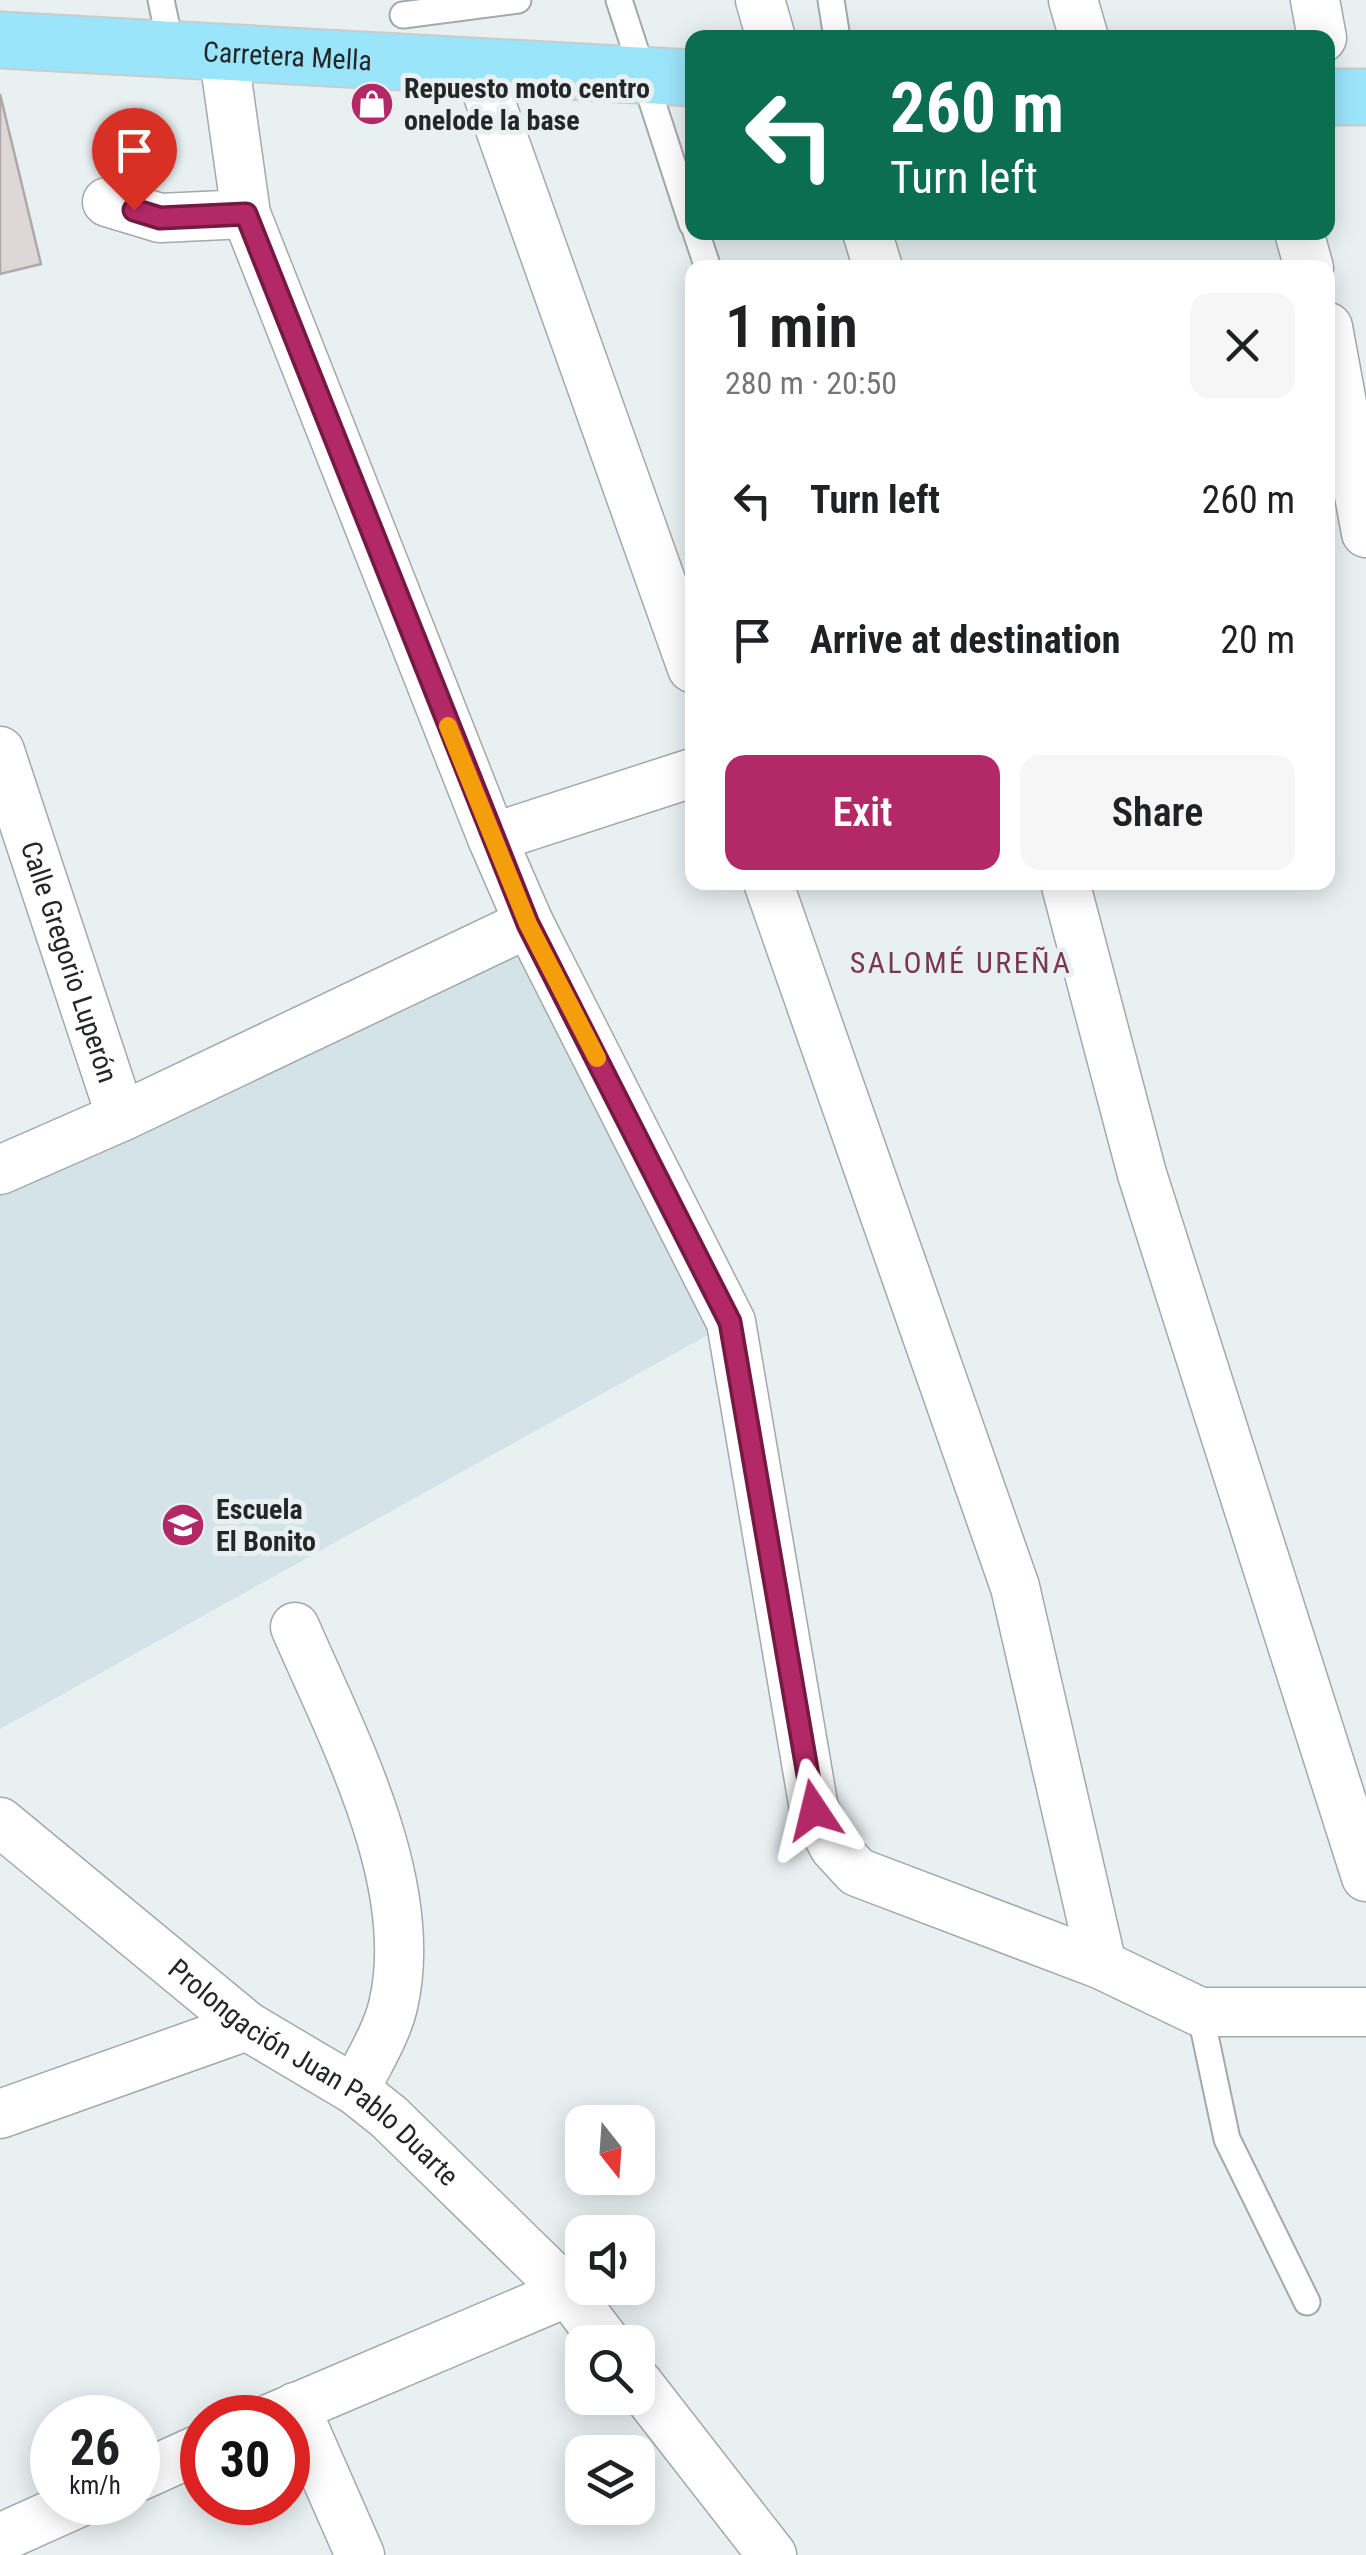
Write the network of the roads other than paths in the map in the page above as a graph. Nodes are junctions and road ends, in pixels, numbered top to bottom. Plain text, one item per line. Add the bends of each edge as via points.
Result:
1 (518, 0) edge
2 (619, 0) edge
3 (760, 0) edge
4 (831, 0) edge
5 (1073, 0) edge
6 (1316, 0) edge
7 (407, 27) edge
8 (769, 30) edge
9 (837, 30) edge
10 (1082, 30) edge
11 (1321, 30) edge
12 (185, 33) edge
13 (0, 40) edge
14 (480, 70) junction
15 (666, 77) edge
16 (685, 184) edge
17 (107, 202) dead end
18 (246, 214) junction
19 (1335, 365) edge
20 (1366, 533) edge
21 (685, 648) edge
22 (0, 751) edge
23 (685, 775) edge
24 (492, 838) junction
25 (771, 890) edge
26 (1067, 890) edge
27 (528, 924) junction
28 (121, 1117) junction
29 (0, 1170) edge
30 (295, 1628) dead end
31 (0, 1822) edge
32 (1366, 1876) edge
33 (1102, 1965) junction
34 (1200, 2012) junction
35 (1366, 2012) edge
36 (247, 2026) junction
37 (355, 2090) junction
38 (0, 2114) edge
39 (565, 2289) edge
40 (565, 2293) edge
41 (1307, 2302) dead end
42 (578, 2305) edge
43 (593, 2325) edge
44 (310, 2401) edge
45 (655, 2405) edge
46 (310, 2462) edge
47 (30, 2524) edge
48 (0, 2538) edge
49 (360, 2555) edge
50 (772, 2555) edge

1 - 7 lane
2 - 15 lane
3 - 8 street
4 - 9 lane
5 - 10 street
6 - 11 street
7 - 12 main road, Carretera Mella
7 - 14 main road, Carretera Mella
12 - 13 main road, Carretera Mella
12 - 18 street
14 - 15 main road, Carretera Mella
14 - 21 street
15 - 16 lane
17 - 18 street via 160,218
18 - 24 street
19 - 20 street
22 - 28 street, Calle Gregorio Luperón
23 - 24 street
24 - 27 street
25 - 33 street via 1015,1587
26 - 32 street via 1142,1174
27 - 28 street
27 - 33 street via 730,1322 814,1810 834,1847 857,1872
28 - 29 street
30 - 37 street via 360,1778 387,1866 401,1946 392,2009
31 - 36 street, Prolongación Juan Pablo Duarte
33 - 34 street
34 - 35 street
34 - 41 lane via 1227,2140
36 - 37 street, Prolongación Juan Pablo Duarte
36 - 38 street
37 - 39 street, Prolongación Juan Pablo Duarte
40 - 44 street
42 - 43 street, Prolongación Juan Pablo Duarte
45 - 50 street
46 - 49 street
47 - 48 street

